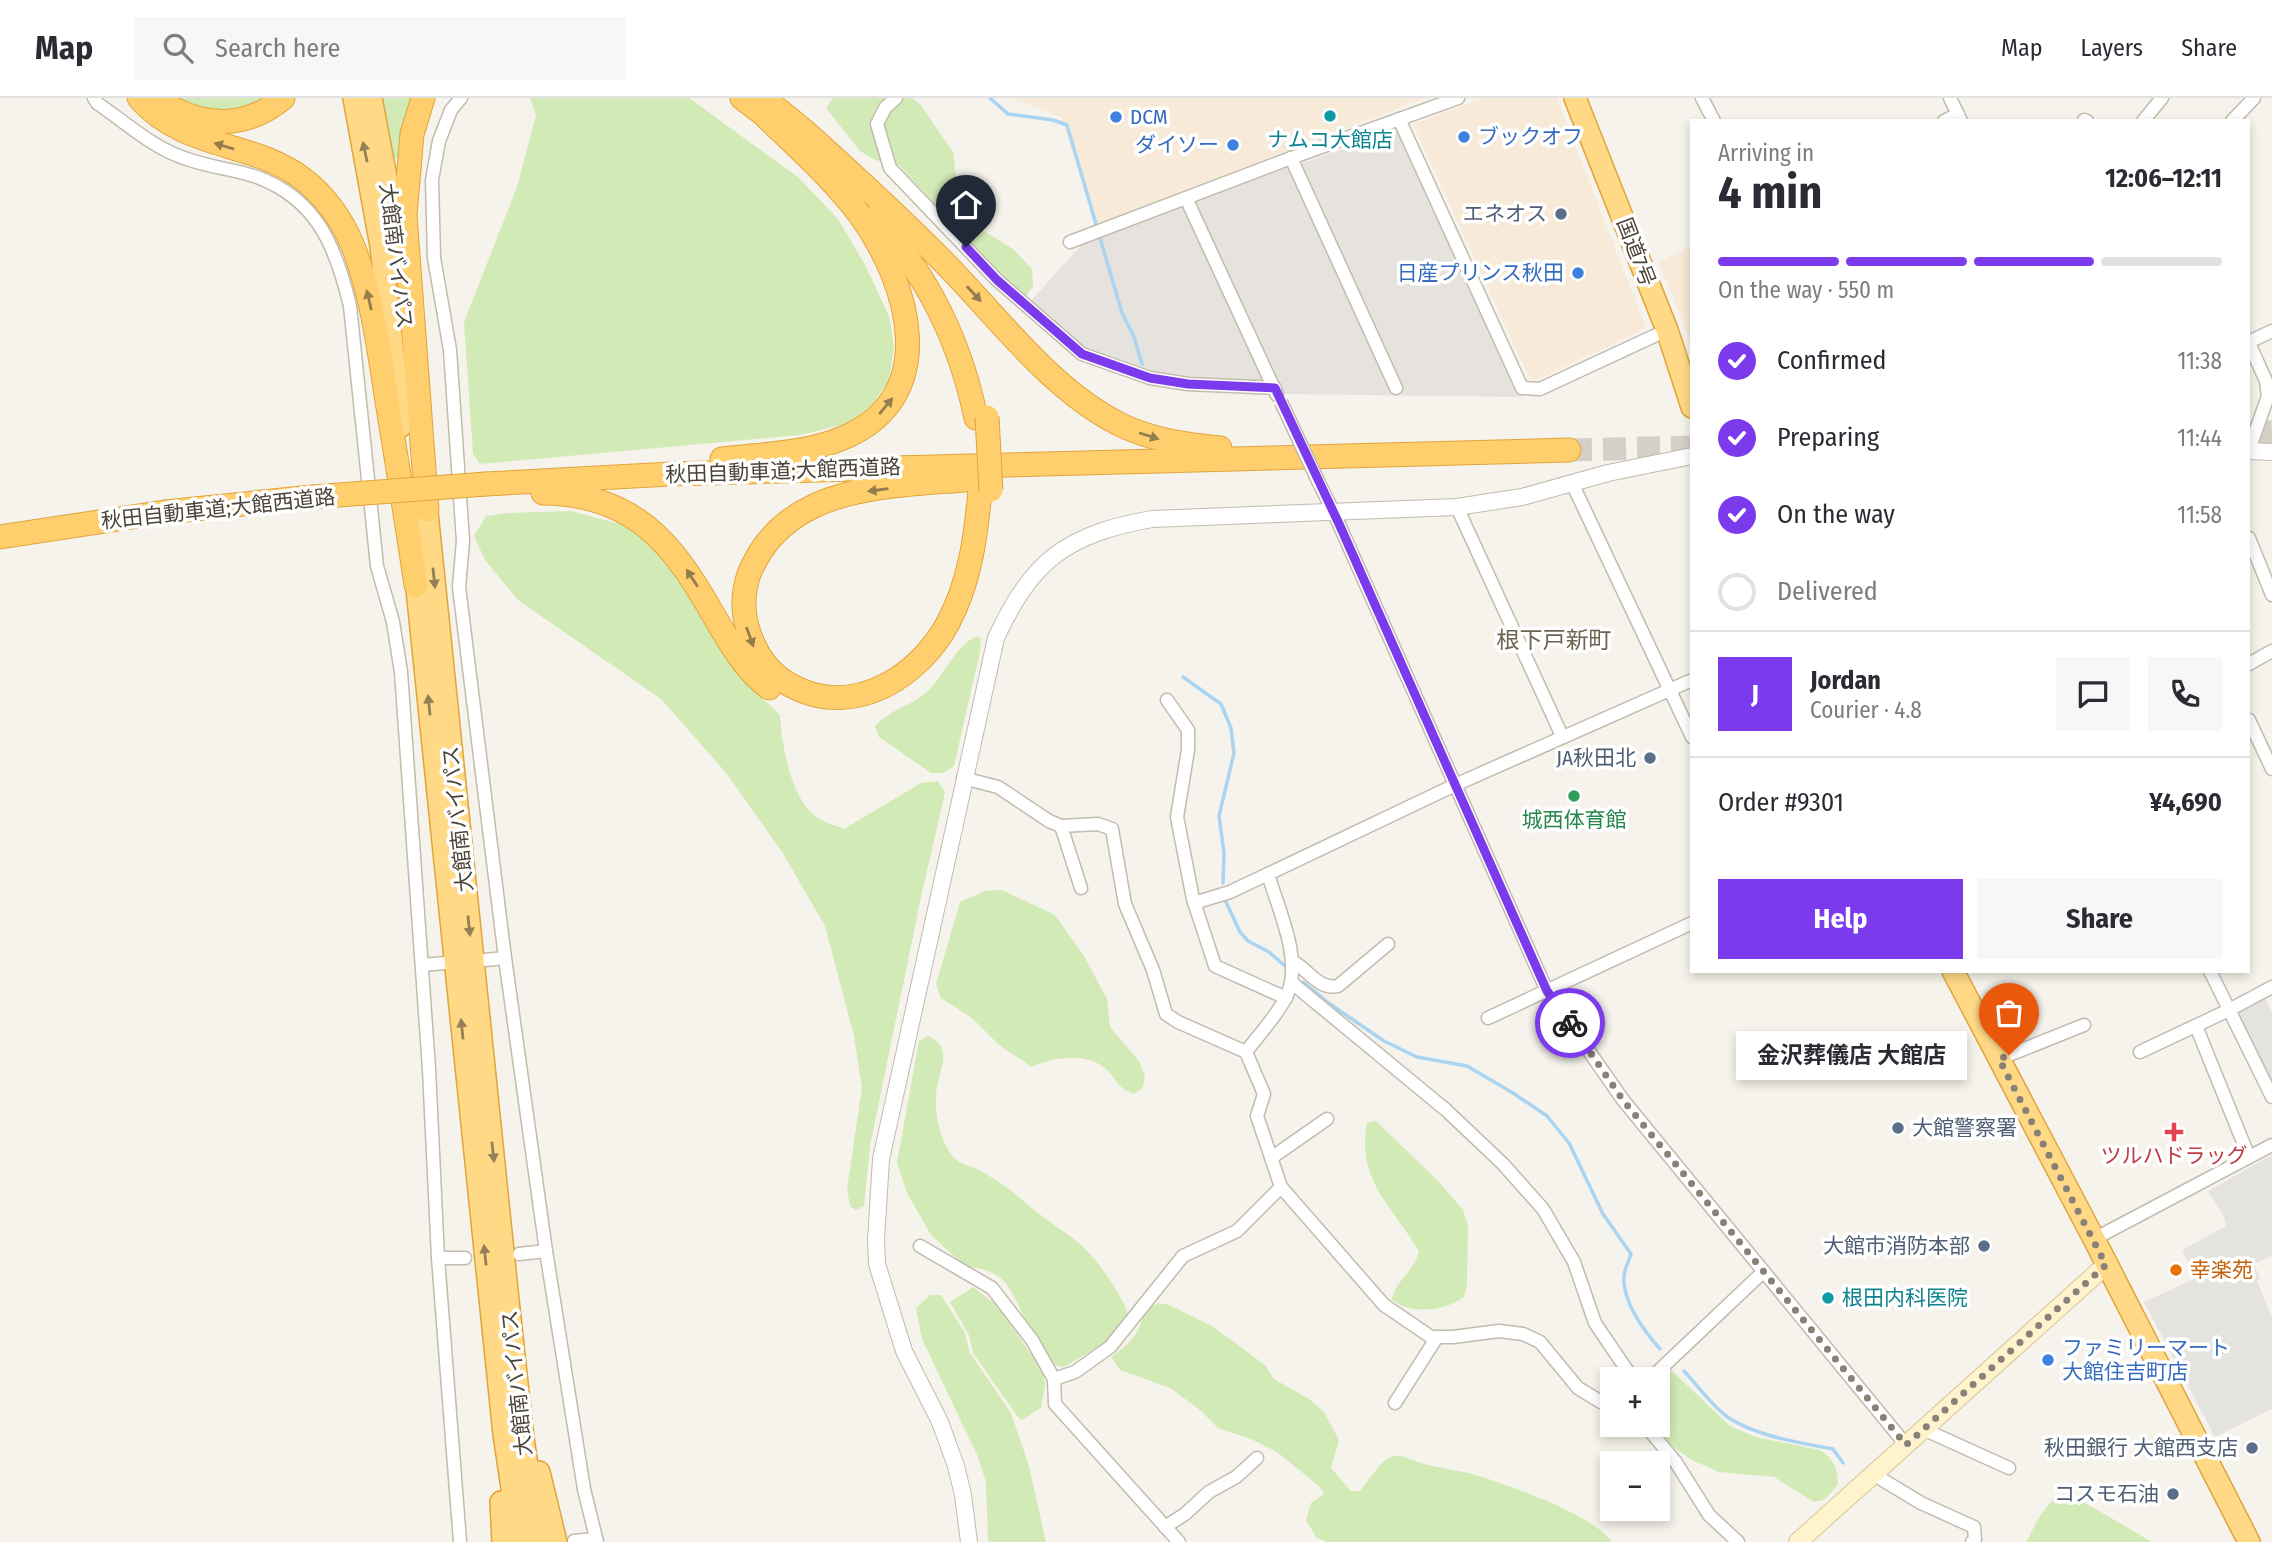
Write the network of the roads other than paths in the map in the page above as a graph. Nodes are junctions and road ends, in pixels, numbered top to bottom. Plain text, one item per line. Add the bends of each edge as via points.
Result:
1 (94, 98) edge
2 (139, 98) edge
3 (158, 98) edge
4 (283, 98) edge
5 (354, 98) edge
6 (371, 98) edge
7 (423, 98) edge
8 (461, 98) edge
9 (896, 98) edge
10 (1458, 98) edge
11 (1575, 98) edge
12 (1702, 98) edge
13 (1950, 98) edge
14 (2162, 98) edge
15 (2254, 98) edge
16 (754, 102) edge
17 (1960, 117) edge
18 (1713, 119) edge
19 (2145, 119) edge
20 (2234, 119) edge
21 (1399, 120) junction
22 (1292, 158) junction
23 (865, 187) junction
24 (1186, 198) junction
25 (1070, 242) dead end
26 (1667, 330) junction
27 (2272, 331) edge
28 (2250, 342) edge
29 (2250, 345) edge
30 (1275, 388) junction
31 (1396, 388) dead end
32 (1690, 401) edge
33 (982, 417) junction
34 (2250, 447) edge
35 (1569, 450) tunnel mouth
36 (2250, 450) edge
37 (1472, 452) junction
38 (2272, 452) edge
39 (1690, 456) edge
40 (1140, 462) junction
41 (538, 480) junction
42 (1572, 483) junction
43 (486, 489) junction
44 (986, 490) junction
45 (1457, 507) junction
46 (427, 510) junction
47 (1334, 513) junction
48 (0, 537) edge
49 (2250, 540) edge
50 (416, 585) junction
51 (2272, 595) edge
52 (2272, 651) edge
53 (2250, 663) edge
54 (1690, 681) edge
55 (1670, 691) junction
56 (1167, 700) dead end
57 (2250, 722) edge
58 (1690, 733) edge
59 (1562, 736) junction
60 (2272, 769) edge
61 (963, 778) junction
62 (1455, 785) junction
63 (1061, 826) junction
64 (1268, 874) junction
65 (1081, 888) dead end
66 (1194, 903) junction
67 (1690, 924) edge
68 (1388, 944) dead end
69 (505, 958) junction
70 (485, 960) dead end
71 (1294, 962) junction
72 (445, 963) dead end
73 (422, 965) junction
74 (1954, 973) edge
75 (2211, 973) edge
76 (1292, 983) junction
77 (2272, 987) edge
78 (1547, 991) junction
79 (1286, 998) junction
80 (2229, 1010) junction
81 (1488, 1018) dead end
82 (2084, 1025) dead end
83 (2196, 1026) junction
84 (1246, 1052) junction
85 (2140, 1052) dead end
86 (1999, 1059) junction
87 (2272, 1097) edge
88 (1327, 1119) dead end
89 (2272, 1145) edge
90 (2249, 1157) junction
91 (1271, 1158) junction
92 (1281, 1187) junction
93 (2094, 1239) junction
94 (920, 1246) dead end
95 (546, 1251) junction
96 (519, 1254) dead end
97 (438, 1258) junction
98 (465, 1258) dead end
99 (2106, 1265) junction
100 (1763, 1272) junction
101 (498, 1293) junction
102 (1437, 1338) junction
103 (1625, 1367) edge
104 (1663, 1367) edge
105 (1054, 1379) junction
106 (1600, 1401) edge
107 (1395, 1403) dead end
108 (1923, 1429) junction
109 (1655, 1437) edge
110 (1906, 1445) junction
111 (1257, 1458) dead end
112 (2009, 1468) dead end
113 (1873, 1474) junction
114 (1165, 1527) junction
115 (596, 1540) edge
116 (574, 1541) edge
117 (460, 1542) edge
118 (503, 1542) edge
119 (520, 1542) edge
120 (538, 1542) edge
121 (556, 1542) edge
122 (968, 1542) edge
123 (1179, 1542) edge
124 (1738, 1542) edge
125 (1798, 1542) edge
126 (1972, 1542) edge
127 (2249, 1542) edge

1 - 73 street via 185,159 254,176 281,188 320,224 341,271 350,306 377,566 401,672
50 -> 2 highway via 369,298 343,225 317,191 293,172 264,158 196,138 155,114
3 - 4 highway via 194,119 228,123 261,114
50 -> 5 highway, 大館南バイパス via 383,260
6 - 46 highway, 大館南バイパス via 392,209
7 - 46 highway via 412,134 405,215
8 - 69 street via 439,141 432,180 434,258 450,350 463,541 459,587
9 - 30 street via 877,124 890,168 997,280 1082,354 1162,380
10 - 21 street
11 - 26 highway, 国道7号
12 - 18 street
13 - 17 street
14 - 19 street
15 - 20 street
16 - 23 highway via 805,131
16 - 33 highway via 851,192 917,270 947,324
41 -> 16 highway via 825,444 870,423 899,387 908,332 886,258 845,196
21 - 22 street
21 - 26 street via 1522,388 1540,389
22 - 24 street
22 - 31 street
23 - 33 highway via 907,234 950,301 977,367
23 -> 37 highway via 1051,374 1096,410 1136,432 1230,449
24 - 25 street
24 - 30 street
26 - 32 highway, 国道7号
27 - 28 street
29 - 34 street via 2268,396
30 - 47 street, bridge
33 - 44 highway
35 - 37 highway, 秋田自動車道;大館西道路
36 - 38 street
37 - 40 highway, 秋田自動車道;大館西道路
39 - 42 street
40 - 41 highway, 秋田自動車道;大館西道路
40 -> 44 highway via 878,490 834,499 800,513 772,535 747,580 746,623 764,664 792,686 827,697 865,694 904,675 934,646 957,604
41 - 43 highway, 秋田自動車道;大館西道路
42 - 45 street
42 - 55 street
44 -> 43 highway via 988,539 978,586 964,623 944,656 888,701 840,713 794,704 764,685 738,654 679,559 634,516 578,495
43 - 48 highway, 秋田自動車道;大館西道路, bridge via 312,497 165,512
45 - 47 street
45 - 59 street
46 -> 101 highway, 大館南バイパス
47 - 61 street via 1152,519 1112,526 1063,549 1033,576 996,638
47 - 62 street
49 - 51 street
101 -> 50 highway, 大館南バイパス
52 - 53 street
54 - 55 street
55 - 58 street
55 - 59 street
56 - 66 street via 1188,730 1177,817
57 - 60 street
59 - 62 street
61 - 63 street via 998,787
61 - 122 street via 880,1159 876,1240 877,1264 904,1351 940,1422 956,1466
62 - 64 street
62 - 78 street
63 - 65 street
63 - 84 street via 1098,824 1112,829 1125,904 1166,1014
64 - 66 street
64 - 71 street
66 - 79 street via 1215,966
67 - 78 street
68 - 71 street via 1338,986 1329,988
69 - 70 street
69 - 95 street
71 - 76 street
72 - 73 street
73 - 97 street
74 - 86 highway
75 - 80 street
76 - 79 street
76 - 103 street via 1446,1110 1543,1209 1574,1262 1595,1323
77 - 80 street
78 - 81 street
78 - 100 street via 1623,1100
79 - 84 street
80 - 83 street
80 - 87 street
82 - 86 street
83 - 85 street
83 - 90 street
84 - 91 street via 1264,1094 1257,1116
86 - 93 highway
88 - 91 street
89 - 90 street
90 - 93 street
91 - 92 street
92 - 102 street via 1384,1305
92 - 105 street via 1237,1231 1183,1256 1110,1347 1075,1372
93 - 99 highway
94 - 105 street via 992,1288 1032,1340
95 - 96 street
95 - 115 street
97 - 98 street
97 - 117 street
99 - 108 main road
99 - 127 highway
100 - 104 street
100 - 110 street
101 - 118 highway
101 - 119 highway, 大館南バイパス via 504,1434
101 - 120 highway, 大館南バイパス
101 - 121 highway
102 - 106 street via 1499,1331 1523,1334 1540,1342 1578,1388
102 - 107 street
105 - 114 street via 1055,1404
108 - 110 main road
108 - 112 street
109 - 124 street via 1709,1516
110 - 113 main road
111 - 114 street
113 - 125 main road
113 - 126 street via 1974,1527
114 - 123 street
115 - 116 street

